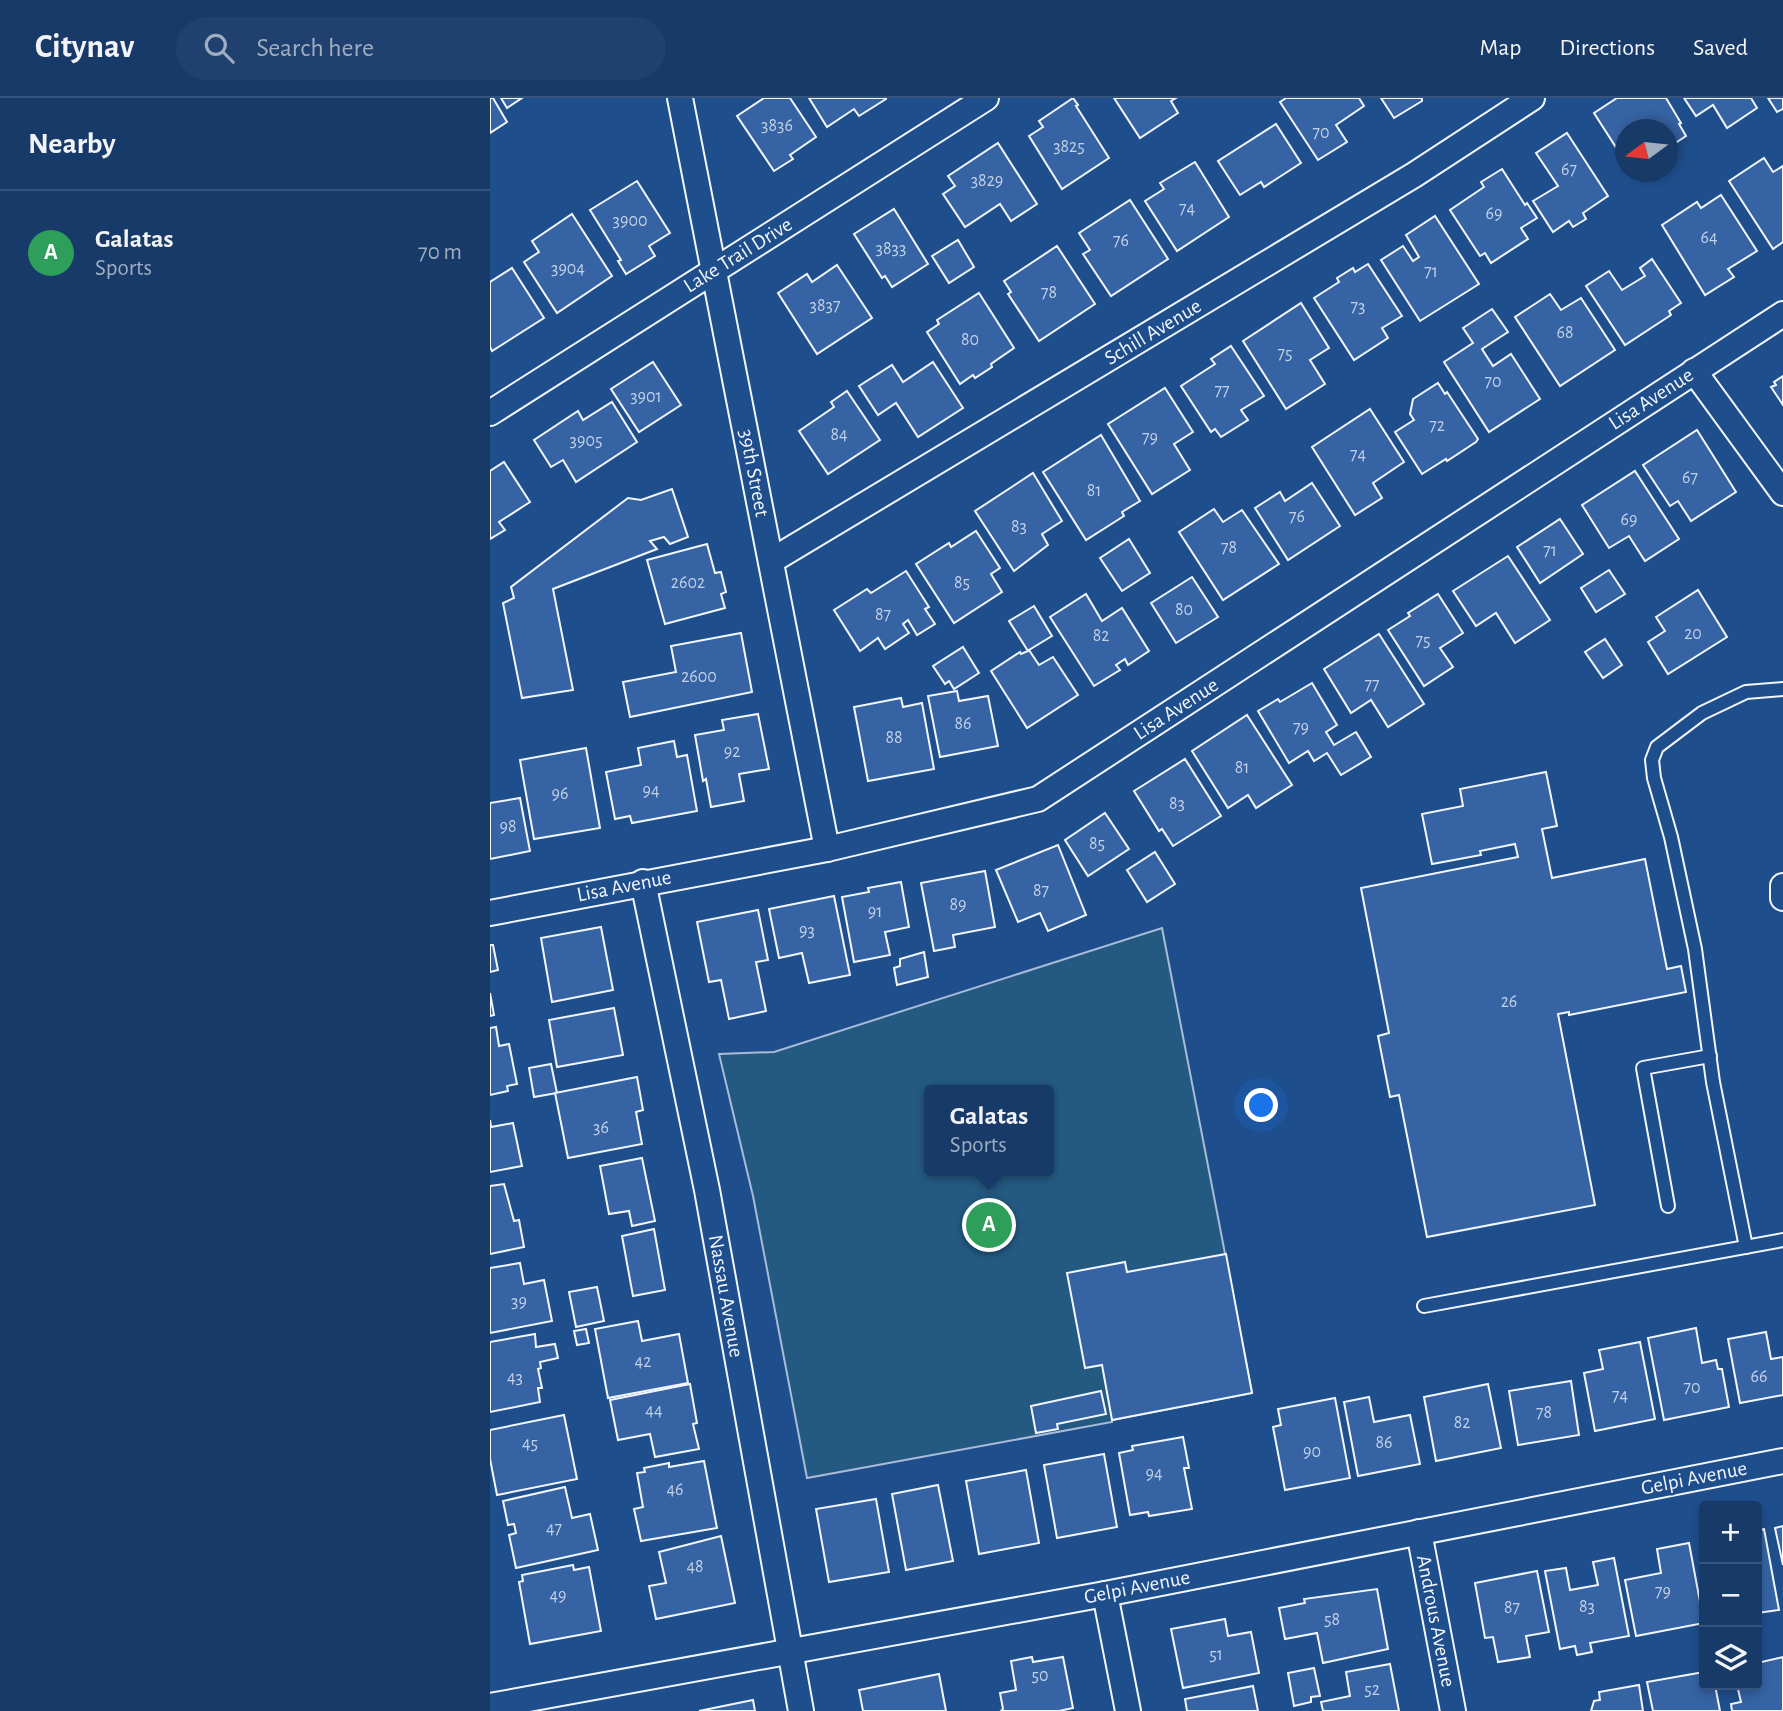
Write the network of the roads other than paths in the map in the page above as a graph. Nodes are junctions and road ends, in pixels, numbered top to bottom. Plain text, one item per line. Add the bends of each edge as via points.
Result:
1 (680, 98) edge
2 (986, 98) edge
3 (1532, 98) edge
4 (714, 271) junction
5 (1783, 314) edge
6 (1694, 371) junction
7 (490, 413) edge
8 (1783, 493) edge
9 (771, 561) junction
10 (1783, 690) edge
11 (827, 849) junction
12 (643, 882) junction
13 (1783, 886) edge
14 (1783, 898) edge
15 (490, 913) edge
16 (1710, 1056) junction
17 (1668, 1206) dead end
18 (1783, 1240) edge
19 (1746, 1247) junction
20 (1424, 1306) dead end
21 (1783, 1461) edge
22 (1419, 1532) junction
23 (1105, 1594) junction
24 (791, 1653) junction
25 (490, 1706) edge
26 (801, 1711) edge
27 (1128, 1711) edge
28 (1453, 1711) edge

1 - 4 street, 39th Street
2 - 4 street, Lake Trail Drive
3 - 9 street, Schill Avenue via 1414,175
4 - 7 street, Lake Trail Drive
4 - 9 street, 39th Street
5 - 6 street, Lisa Avenue
6 - 8 street
6 - 11 street, Lisa Avenue via 1038,799
9 - 11 street, 39th Street
10 - 16 lane via 1746,692 1702,713 1657,747 1652,760 1695,948
11 - 12 street, Lisa Avenue
12 - 15 street, Lisa Avenue
12 - 24 street, Nassau Avenue via 707,1190
13 - 14 street
16 - 17 lane via 1643,1068
16 - 19 lane
18 - 19 lane
19 - 20 lane
21 - 22 street, Gelpi Avenue
22 - 23 street, Gelpi Avenue
22 - 28 street, Androus Avenue
23 - 24 street, Gelpi Avenue
23 - 27 street
24 - 25 street, Gelpi Avenue
24 - 26 street, Nassau Avenue

